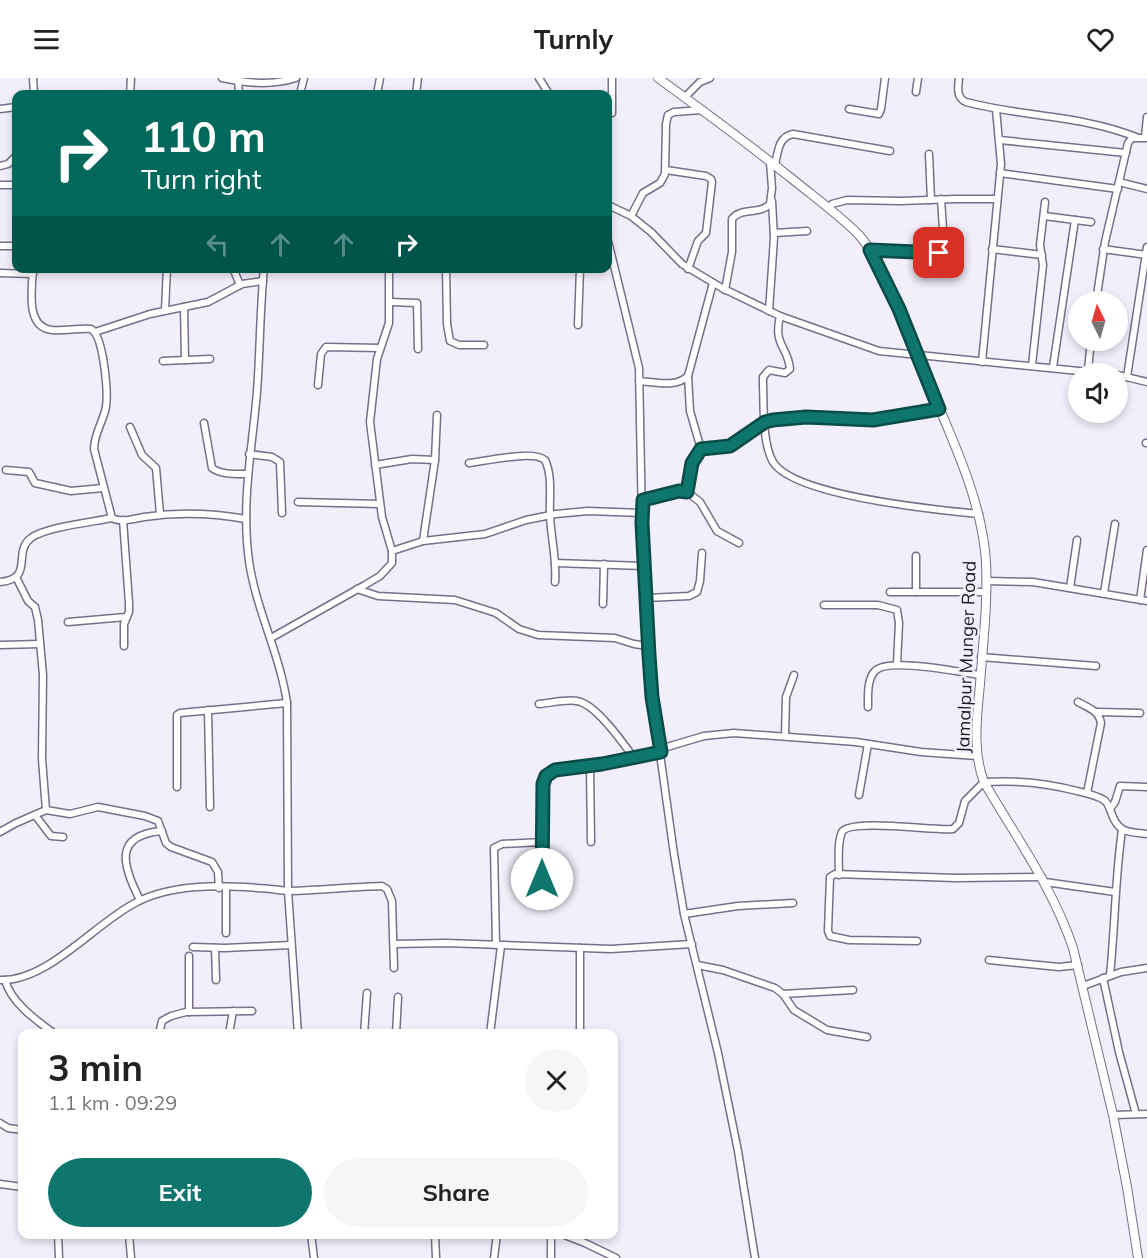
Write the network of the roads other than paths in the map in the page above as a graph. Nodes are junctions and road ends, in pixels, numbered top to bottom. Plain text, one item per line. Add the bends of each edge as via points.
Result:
1 (222, 78) edge
2 (296, 78) edge
3 (612, 78) edge
4 (658, 78) edge
5 (710, 78) edge
6 (885, 78) edge
7 (918, 78) edge
8 (959, 78) edge
9 (238, 80) edge
10 (916, 92) dead end
11 (685, 97) junction
12 (849, 109) dead end
13 (996, 109) junction
14 (702, 110) junction
15 (612, 113) dead end
16 (1147, 117) edge
17 (1136, 137) junction
18 (1146, 138) edge
19 (999, 140) junction
20 (890, 151) dead end
21 (1125, 153) junction
22 (929, 154) dead end
23 (772, 163) junction
24 (666, 170) junction
25 (1000, 173) junction
26 (1119, 185) junction
27 (1147, 189) edge
28 (771, 198) junction
29 (996, 199) junction
30 (931, 200) junction
31 (941, 200) junction
32 (1045, 202) dead end
33 (612, 207) edge
34 (827, 207) junction
35 (632, 216) junction
36 (1044, 216) junction
37 (1075, 220) junction
38 (1092, 222) dead end
39 (807, 231) dead end
40 (774, 233) junction
41 (1147, 247) edge
42 (992, 249) junction
43 (1103, 249) junction
44 (870, 250) junction
45 (1042, 255) junction
46 (1146, 255) edge
47 (612, 257) edge
48 (688, 269) junction
49 (33, 273) edge
50 (167, 273) edge
51 (235, 273) edge
52 (264, 273) edge
53 (389, 273) edge
54 (446, 273) edge
55 (580, 273) edge
56 (263, 281) junction
57 (713, 283) junction
58 (240, 285) junction
59 (725, 290) junction
60 (1097, 291) edge
61 (390, 302) junction
62 (184, 307) junction
63 (165, 310) junction
64 (769, 311) junction
65 (780, 316) junction
66 (578, 325) dead end
67 (95, 332) junction
68 (484, 345) dead end
69 (380, 348) junction
70 (418, 349) dead end
71 (918, 356) junction
72 (210, 359) dead end
73 (185, 360) junction
74 (163, 361) dead end
75 (982, 362) junction
76 (1032, 365) junction
77 (1053, 367) junction
78 (1068, 368) edge
79 (1128, 371) edge
80 (688, 376) junction
81 (1128, 377) edge
82 (639, 381) junction
83 (1147, 382) edge
84 (318, 385) dead end
85 (939, 409) junction
86 (437, 415) dead end
87 (765, 422) junction
88 (204, 423) dead end
89 (130, 427) dead end
90 (701, 449) junction
91 (249, 454) junction
92 (435, 460) junction
93 (469, 463) dead end
94 (375, 465) junction
95 (6, 470) dead end
96 (247, 474) junction
97 (103, 488) junction
98 (687, 492) junction
99 (643, 500) junction
100 (298, 502) dead end
101 (380, 504) junction
102 (282, 513) dead end
103 (642, 513) junction
104 (160, 514) junction
105 (979, 514) junction
106 (550, 515) junction
107 (112, 518) junction
108 (246, 519) junction
109 (123, 520) junction
110 (1115, 524) dead end
111 (1077, 540) dead end
112 (423, 541) junction
113 (738, 543) dead end
114 (1147, 549) edge
115 (392, 551) junction
116 (702, 553) dead end
117 (916, 556) dead end
118 (555, 563) junction
119 (604, 564) junction
120 (644, 566) junction
121 (16, 577) junction
122 (986, 581) junction
123 (0, 582) edge
124 (555, 582) dead end
125 (1070, 588) junction
126 (357, 590) junction
127 (890, 592) dead end
128 (916, 592) junction
129 (986, 592) junction
130 (1104, 593) junction
131 (646, 598) junction
132 (1143, 601) edge
133 (603, 604) dead end
134 (824, 605) dead end
135 (126, 617) junction
136 (68, 622) dead end
137 (271, 638) junction
138 (40, 644) junction
139 (0, 645) edge
140 (124, 646) dead end
141 (648, 646) junction
142 (981, 657) junction
143 (897, 664) junction
144 (1096, 666) dead end
145 (794, 675) dead end
146 (980, 675) junction
147 (1078, 702) dead end
148 (287, 703) junction
149 (539, 704) dead end
150 (868, 707) dead end
151 (208, 710) junction
152 (1096, 712) junction
153 (1140, 713) dead end
154 (785, 736) junction
155 (868, 744) junction
156 (660, 750) junction
157 (977, 756) junction
158 (634, 758) junction
159 (590, 766) junction
160 (984, 782) junction
161 (177, 787) dead end
162 (1147, 787) edge
163 (1087, 793) junction
164 (859, 795) dead end
165 (210, 807) dead end
166 (1110, 809) junction
167 (46, 810) junction
168 (35, 815) junction
169 (1122, 830) junction
170 (162, 831) junction
171 (0, 832) edge
172 (1147, 834) edge
173 (63, 837) dead end
174 (542, 842) junction
175 (591, 842) dead end
176 (839, 874) junction
177 (542, 879) dead end
178 (1044, 880) junction
179 (223, 887) junction
180 (288, 891) junction
181 (1115, 892) junction
182 (140, 900) junction
183 (793, 903) dead end
184 (684, 914) junction
185 (226, 933) dead end
186 (917, 941) dead end
187 (394, 944) junction
188 (692, 944) junction
189 (291, 945) junction
190 (499, 945) junction
191 (193, 947) dead end
192 (215, 948) junction
193 (580, 948) junction
194 (189, 956) dead end
195 (989, 960) dead end
196 (697, 965) junction
197 (1078, 965) junction
198 (394, 968) dead end
199 (1147, 968) edge
200 (1107, 977) junction
201 (2, 980) edge
202 (216, 980) dead end
203 (1083, 986) junction
204 (853, 990) dead end
205 (367, 993) dead end
206 (783, 994) junction
207 (398, 997) dead end
208 (233, 1011) junction
209 (252, 1011) dead end
210 (189, 1012) junction
211 (49, 1029) edge
212 (160, 1029) edge
213 (230, 1029) edge
214 (298, 1029) edge
215 (364, 1029) edge
216 (396, 1029) edge
217 (491, 1029) edge
218 (580, 1029) edge
219 (867, 1037) dead end
220 (1136, 1114) junction
221 (1147, 1114) edge
222 (1113, 1115) junction
223 (0, 1124) edge
224 (18, 1129) edge
225 (0, 1184) edge
226 (18, 1186) edge
227 (58, 1239) edge
228 (129, 1239) edge
229 (312, 1239) edge
230 (435, 1239) edge
231 (496, 1239) edge
232 (551, 1239) edge
233 (575, 1239) edge
234 (59, 1258) edge
235 (131, 1258) edge
236 (314, 1258) edge
237 (436, 1258) edge
238 (494, 1258) edge
239 (551, 1258) edge
240 (616, 1258) edge
241 (755, 1258) edge
242 (1138, 1258) edge

1 - 9 street
2 - 9 street via 274,84
3 - 15 street
4 - 11 street, Jamalpur Munger Road
5 - 11 street
6 - 12 street via 879,114
7 - 10 street
8 - 13 street via 962,100
11 - 14 street, Jamalpur Munger Road
13 - 17 street via 1084,121
13 - 19 street
14 - 23 street, Jamalpur Munger Road
14 - 24 street via 668,115
16 - 18 street
17 - 18 street
17 - 21 street via 1129,140
19 - 21 street
19 - 25 street
20 - 23 street via 793,134 780,142
21 - 26 street
22 - 30 street
23 - 28 street
23 - 34 street, Jamalpur Munger Road
24 - 35 street via 663,180 643,194
24 - 48 street via 706,176 712,182 706,233 698,241
25 - 26 street
25 - 29 street
26 - 27 street
26 - 43 street
28 - 40 street
28 - 59 street via 767,208 738,213 732,219 732,252
29 - 31 street
29 - 42 street
30 - 31 street
30 - 34 street via 847,200
31 - 44 street via 942,251
32 - 36 street
33 - 35 street
34 - 44 street, Jamalpur Munger Road
35 - 48 street
36 - 37 street
36 - 45 street
37 - 38 street
37 - 77 street
39 - 40 street
40 - 64 street
41 - 46 street
42 - 45 street
42 - 75 street
43 - 46 street
43 - 60 street
44 - 71 street, Jamalpur Munger Road
45 - 76 street
46 - 79 street
47 - 82 street via 638,361
48 - 57 street
49 - 67 street via 33,310 38,324 52,330
50 - 63 street
51 - 58 street
52 - 56 street
53 - 61 street
54 - 68 street via 450,341
55 - 66 street
56 - 58 street
56 - 91 street
57 - 59 street
57 - 80 street
58 - 62 street via 208,302
59 - 64 street
61 - 69 street via 389,323
61 - 70 street via 417,303
62 - 63 street
62 - 73 street
63 - 67 street
64 - 65 street
65 - 71 street via 879,351
65 - 87 street via 778,338 790,369 785,373 773,369 765,372
67 - 97 street via 103,359 107,398 94,441
69 - 84 street via 326,347 321,354
69 - 94 street via 370,422
71 - 75 street
71 - 85 street, Jamalpur Munger Road
72 - 73 street
73 - 74 street
75 - 76 street
76 - 77 street
77 - 78 street
80 - 82 street via 673,384
80 - 90 street via 690,411
81 - 83 street
82 - 99 street
85 - 87 street via 873,420 806,417
85 - 105 street, Jamalpur Munger Road
86 - 92 street
87 - 90 street via 730,446
87 - 105 street via 774,464 799,481 848,495
88 - 96 street via 212,468
89 - 104 street via 142,455 156,468
90 - 98 street via 692,463
91 - 96 street
91 - 102 street via 280,462
92 - 94 street
92 - 112 street
93 - 106 street via 542,457 548,471
94 - 101 street
95 - 97 street via 29,472 35,483 66,490
96 - 108 street
97 - 107 street
98 - 99 street
98 - 113 street via 700,502 717,531
99 - 103 street
100 - 101 street
101 - 115 street
103 - 106 street
103 - 120 street
104 - 108 street via 199,513
104 - 109 street
105 - 122 street, Jamalpur Munger Road
106 - 112 street via 485,534
106 - 118 street
107 - 109 street
107 - 121 street via 31,537
108 - 137 street via 252,577
109 - 135 street via 129,603
110 - 130 street
111 - 125 street
112 - 115 street
114 - 132 street
115 - 126 street via 390,567
116 - 131 street via 697,592 689,596
117 - 128 street
118 - 119 street
118 - 124 street
119 - 120 street
119 - 133 street
120 - 131 street
121 - 123 street
121 - 138 street via 35,607
122 - 125 street
122 - 129 street, Jamalpur Munger Road
125 - 130 street
126 - 137 street
126 - 141 street via 378,596 455,600 496,613 519,629 538,635 615,638
127 - 128 street
128 - 129 street
129 - 142 street, Jamalpur Munger Road
130 - 132 street
131 - 141 street
134 - 143 street via 878,605 897,610
135 - 136 street
135 - 140 street
137 - 148 street
138 - 139 street
138 - 167 street
141 - 156 street
142 - 144 street
142 - 146 street, Jamalpur Munger Road
143 - 146 street
143 - 150 street via 875,670
145 - 154 street via 786,697
146 - 157 street, Jamalpur Munger Road
147 - 152 street
148 - 151 street
148 - 180 street
149 - 158 street via 572,700 585,704
151 - 161 street via 177,715
151 - 165 street
152 - 153 street
152 - 163 street via 1101,723
154 - 155 street
154 - 156 street via 719,734
155 - 157 street
155 - 164 street
156 - 158 street
156 - 184 street
157 - 160 street, Jamalpur Munger Road
158 - 159 street
159 - 174 street via 555,770 543,779
159 - 175 street
160 - 163 street via 1014,780
160 - 176 street via 965,801 959,823 953,829 863,826 844,830
160 - 178 street, Jamalpur Munger Road
162 - 166 street via 1120,786
163 - 166 street via 1101,798
166 - 169 street
167 - 168 street
167 - 170 street via 70,814 106,807 153,818
168 - 171 street
168 - 173 street via 51,836
169 - 172 street
169 - 181 street
170 - 179 street via 171,847 212,862
170 - 182 street via 140,836 126,850 130,879
174 - 177 street
174 - 190 street via 494,848
176 - 178 street
176 - 186 street via 829,880 830,936
178 - 181 street
178 - 197 street, Jamalpur Munger Road
179 - 180 street
179 - 182 street via 168,891
179 - 185 street
180 - 187 street via 374,886 387,889 392,901
180 - 189 street
181 - 200 street via 1115,933
182 - 201 street via 61,956 24,976
183 - 184 street
184 - 188 street
187 - 190 street
187 - 198 street
188 - 193 street
188 - 196 street
189 - 192 street
189 - 214 street
190 - 193 street
190 - 217 street
191 - 192 street
192 - 202 street
193 - 218 street
194 - 210 street
195 - 197 street via 1059,967
196 - 206 street via 723,970
196 - 241 street via 738,1150
197 - 203 street, Jamalpur Munger Road
199 - 200 street
200 - 203 street
200 - 220 street via 1119,1052
201 - 211 street via 23,1008
203 - 222 street, Jamalpur Munger Road
204 - 206 street
205 - 215 street
206 - 219 street via 794,1010 827,1030
207 - 216 street
208 - 209 street
208 - 210 street
208 - 213 street
210 - 212 street via 166,1018
220 - 221 street
220 - 222 street
222 - 242 street, Jamalpur Munger Road
223 - 224 street
225 - 226 street
227 - 234 street
228 - 235 street
229 - 236 street
230 - 237 street
231 - 238 street
232 - 239 street
233 - 240 street

